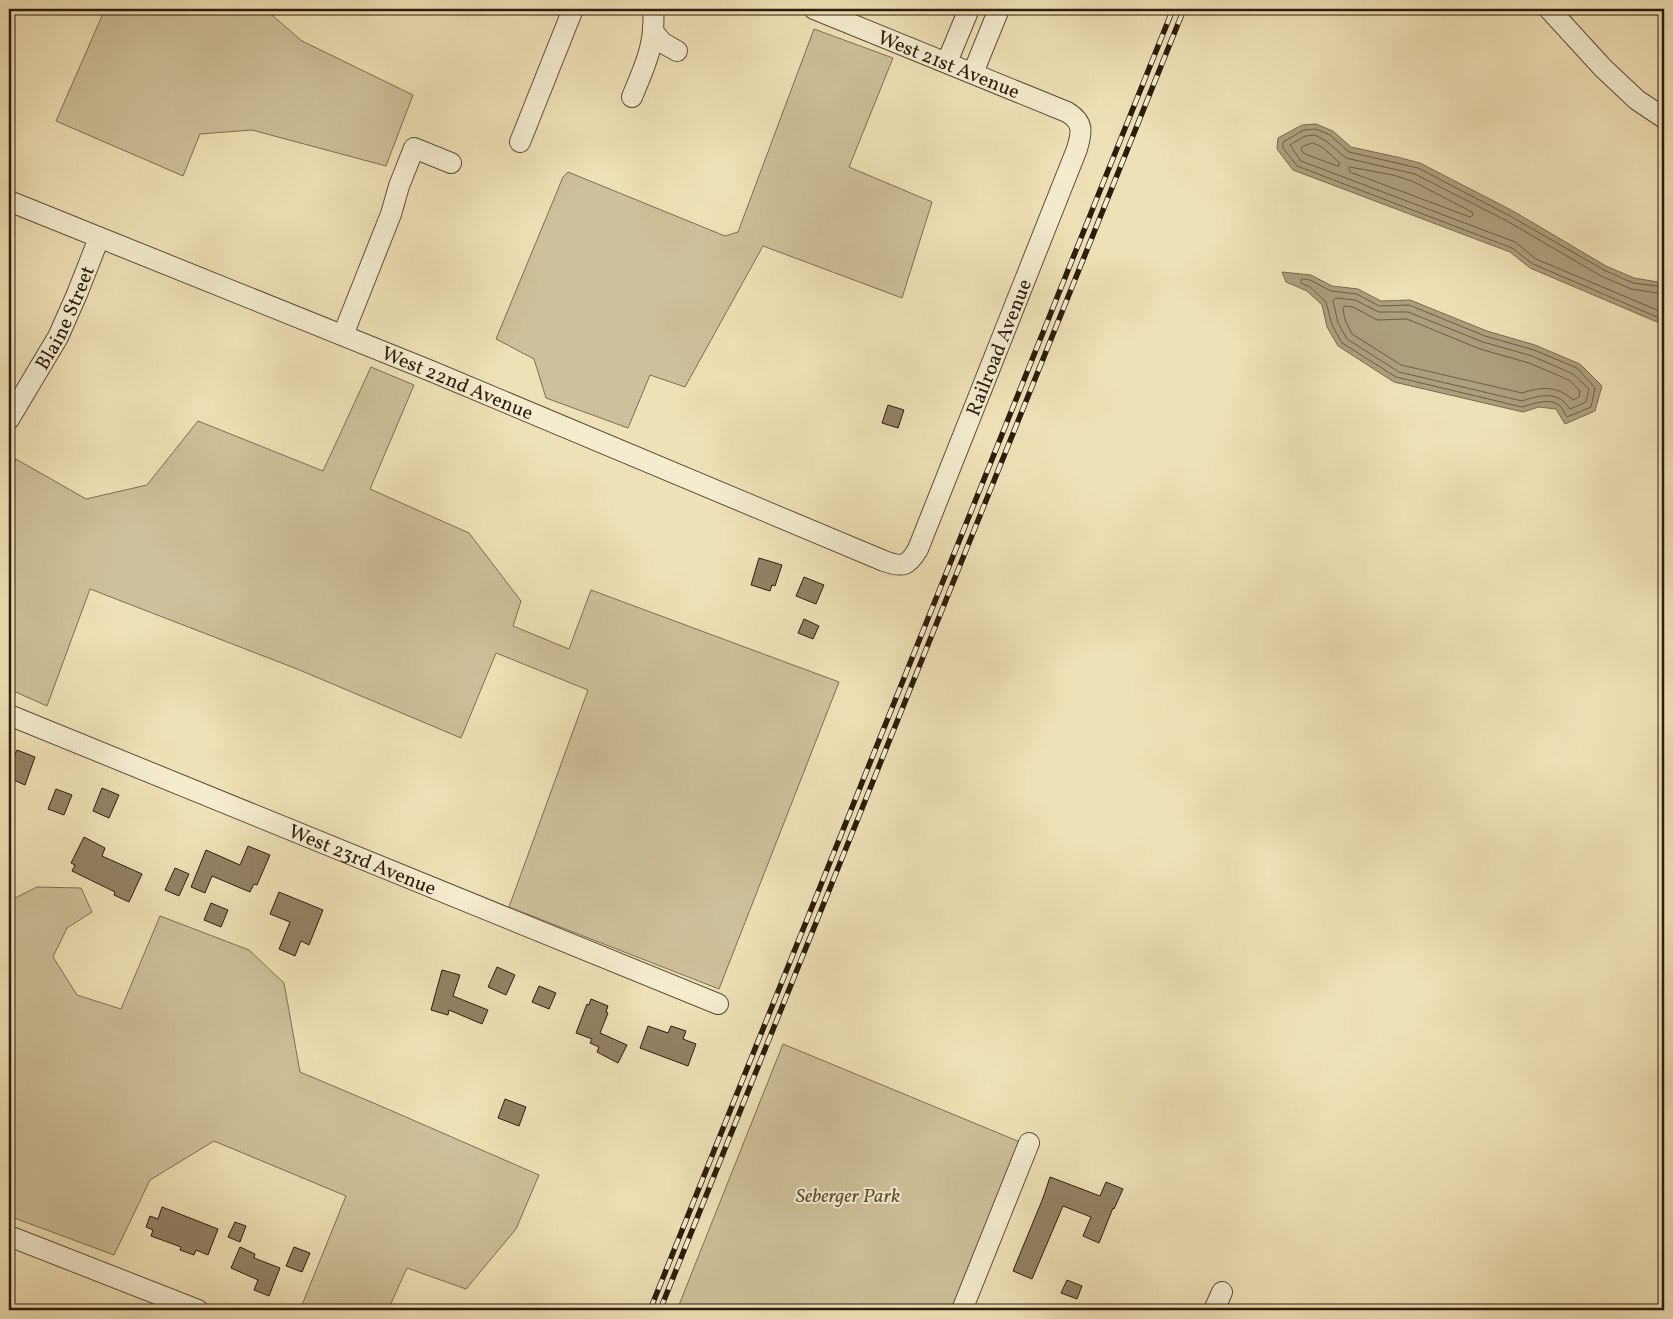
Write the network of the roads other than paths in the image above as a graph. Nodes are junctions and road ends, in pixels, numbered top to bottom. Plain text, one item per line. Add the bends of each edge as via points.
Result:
1 (573, 9) edge
2 (653, 9) edge
3 (969, 9) edge
4 (999, 9) edge
5 (1549, 9) edge
6 (823, 10) edge
7 (654, 33) junction
8 (676, 51) dead end
9 (947, 62) junction
10 (973, 73) junction
11 (632, 97) dead end
12 (1664, 118) edge
13 (1080, 124) joint
14 (520, 142) dead end
15 (451, 163) dead end
16 (9, 201) edge
17 (99, 238) junction
18 (343, 335) junction
19 (9, 419) edge
20 (904, 565) joint
21 (9, 715) edge
22 (718, 1004) dead end
23 (1029, 1143) dead end
24 (9, 1236) edge
25 (198, 1310) edge
26 (962, 1310) edge

1 - 14 street
2 - 7 street
3 - 9 street
4 - 10 street
5 - 12 street via 1603,68 1637,100
6 - 9 street, West 21st Avenue
7 - 8 street
7 - 11 street
9 - 10 street, West 21st Avenue
10 - 13 street, West 21st Avenue via 1067,112
13 - 20 street, Railroad Avenue via 1076,149 918,549
15 - 18 street via 414,148
16 - 17 street, West 22nd Avenue
17 - 18 street, West 22nd Avenue
17 - 19 street, Blaine Street via 58,337
18 - 20 street, West 22nd Avenue via 884,561
21 - 22 street, West 23rd Avenue
23 - 26 street
24 - 25 street

